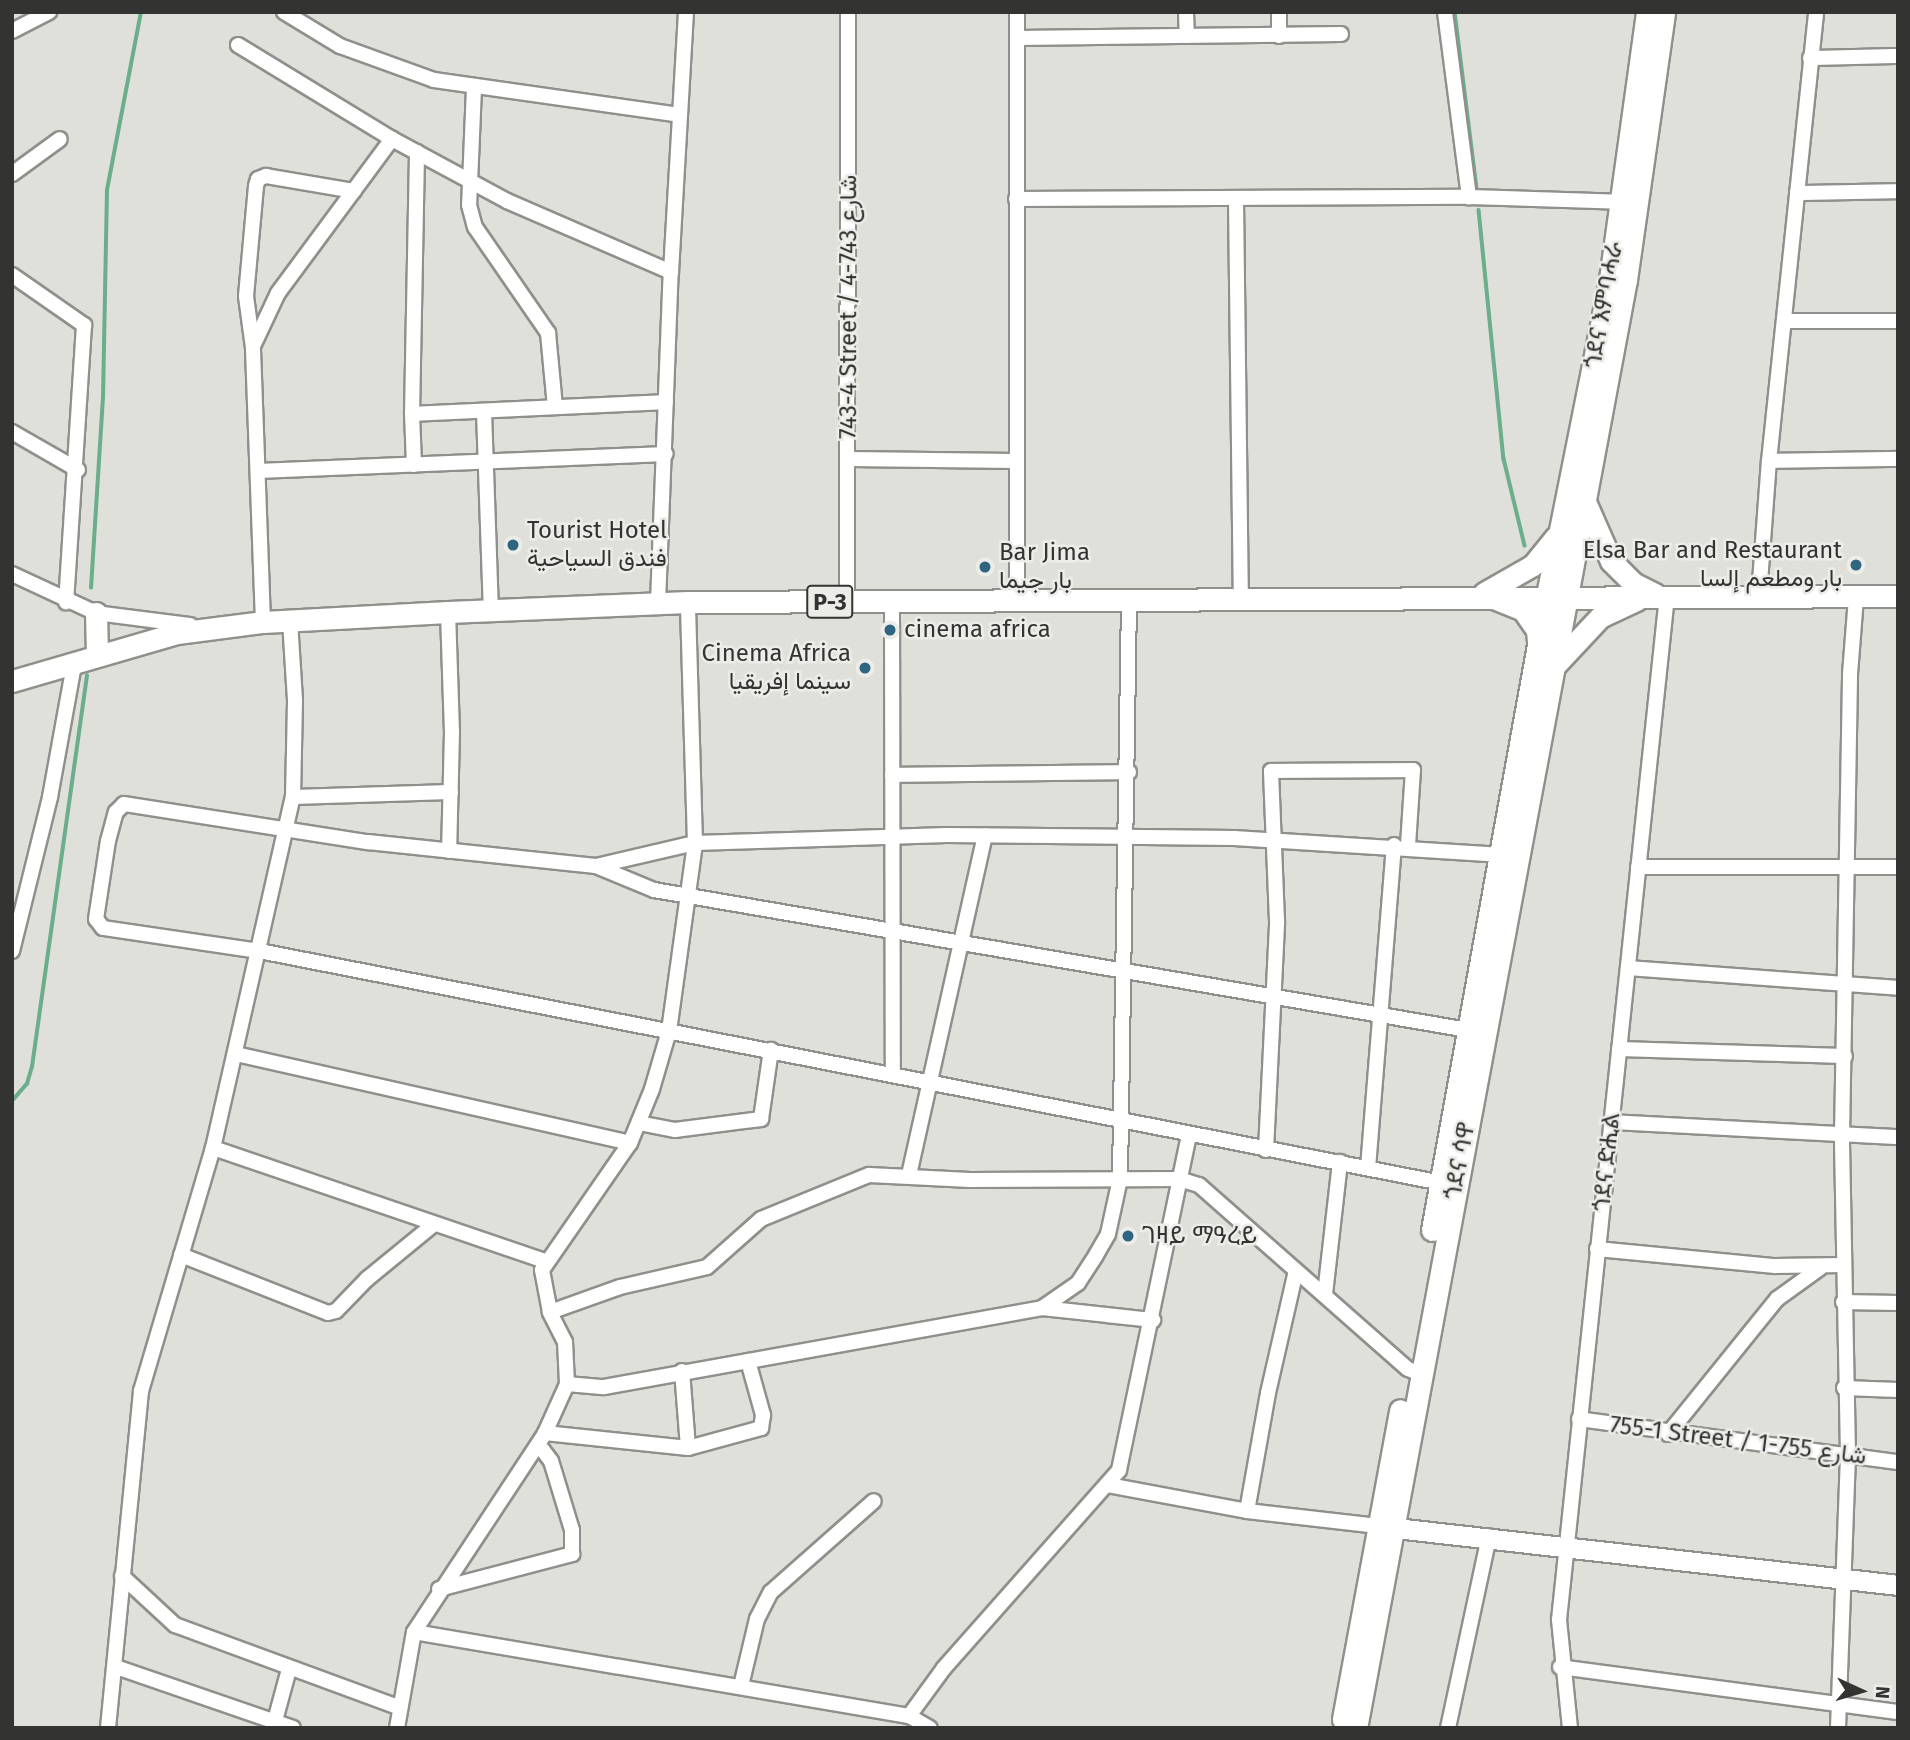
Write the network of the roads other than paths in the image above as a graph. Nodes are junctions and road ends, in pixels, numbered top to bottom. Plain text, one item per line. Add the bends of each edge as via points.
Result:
1 (49, 12) edge
2 (284, 12) edge
3 (687, 12) edge
4 (848, 12) edge
5 (1017, 12) edge
6 (1186, 12) edge
7 (1279, 12) edge
8 (1444, 12) edge
9 (1647, 12) edge
10 (1664, 12) edge
11 (1816, 12) edge
12 (12, 31) edge
13 (1340, 34) dead end
14 (1186, 36) junction
15 (1279, 36) junction
16 (1017, 38) junction
17 (238, 45) dead end
18 (1898, 56) edge
19 (1810, 58) junction
20 (474, 88) junction
21 (680, 115) junction
22 (60, 139) dead end
23 (392, 139) junction
24 (417, 152) junction
25 (12, 174) edge
26 (468, 179) junction
27 (354, 191) junction
28 (1898, 191) edge
29 (1797, 193) junction
30 (1469, 197) junction
31 (1016, 199) junction
32 (1236, 200) junction
33 (1630, 202) junction
34 (671, 272) junction
35 (12, 275) edge
36 (1784, 321) junction
37 (1898, 321) edge
38 (253, 348) junction
39 (666, 402) junction
40 (555, 407) junction
41 (484, 412) junction
42 (412, 414) junction
43 (12, 432) edge
44 (666, 454) junction
45 (849, 459) junction
46 (1898, 459) edge
47 (1016, 461) junction
48 (1769, 461) junction
49 (486, 462) junction
50 (414, 465) junction
51 (78, 470) junction
52 (258, 471) junction
53 (1584, 499) junction
54 (1560, 533) junction
55 (12, 574) edge
56 (1483, 595) junction
57 (1557, 595) junction
58 (1657, 596) junction
59 (1759, 596) junction
60 (1898, 596) edge
61 (1856, 597) junction
62 (1129, 600) junction
63 (1241, 600) junction
64 (1017, 601) junction
65 (66, 602) junction
66 (688, 602) junction
67 (847, 602) junction
68 (892, 602) junction
69 (658, 603) junction
70 (491, 611) junction
71 (448, 612) junction
72 (96, 613) junction
73 (290, 620) junction
74 (263, 622) junction
75 (212, 627) junction
76 (97, 653) junction
77 (75, 660) junction
78 (1546, 661) junction
79 (12, 681) edge
80 (1129, 772) junction
81 (892, 775) junction
82 (451, 792) junction
83 (293, 797) junction
84 (287, 828) junction
85 (985, 835) junction
86 (890, 836) junction
87 (1128, 839) junction
88 (1277, 840) junction
89 (695, 843) junction
90 (1401, 846) junction
91 (449, 850) junction
92 (1509, 855) junction
93 (596, 866) junction
94 (1638, 867) junction
95 (1849, 867) junction
96 (1898, 867) edge
97 (690, 896) junction
98 (891, 934) junction
99 (960, 944) junction
100 (12, 951) edge
101 (259, 951) junction
102 (1628, 968) junction
103 (1121, 972) junction
104 (1847, 985) junction
105 (1898, 988) edge
106 (1275, 997) junction
107 (1378, 1014) junction
108 (669, 1031) junction
109 (1476, 1032) junction
110 (1619, 1049) junction
111 (771, 1050) junction
112 (236, 1054) junction
113 (1844, 1056) junction
114 (893, 1074) junction
115 (929, 1082) junction
116 (1611, 1122) junction
117 (639, 1123) junction
118 (1123, 1123) junction
119 (1189, 1136) junction
120 (1842, 1136) junction
121 (1898, 1137) edge
122 (630, 1143) junction
123 (213, 1148) junction
124 (1266, 1150) junction
125 (1340, 1162) junction
126 (1368, 1168) junction
127 (909, 1175) junction
128 (1179, 1178) junction
129 (1120, 1179) junction
130 (1448, 1184) junction
131 (433, 1225) junction
132 (1597, 1249) junction
133 (181, 1255) junction
134 (545, 1261) junction
135 (1843, 1265) junction
136 (1821, 1268) junction
137 (1296, 1271) junction
138 (1325, 1294) junction
139 (1843, 1302) junction
140 (1898, 1303) edge
141 (1042, 1308) junction
142 (550, 1312) junction
143 (1153, 1320) junction
144 (748, 1361) junction
145 (682, 1371) junction
146 (1414, 1372) junction
147 (566, 1384) junction
148 (1843, 1388) junction
149 (1898, 1390) edge
150 (1579, 1419) junction
151 (1668, 1434) junction
152 (541, 1438) junction
153 (688, 1448) junction
154 (1848, 1455) junction
155 (1898, 1462) edge
156 (1108, 1485) junction
157 (874, 1501) dead end
158 (1247, 1511) junction
159 (1386, 1527) junction
160 (1489, 1536) junction
161 (1566, 1545) junction
162 (122, 1576) junction
163 (1845, 1578) junction
164 (1898, 1585) edge
165 (439, 1589) junction
166 (414, 1632) junction
167 (116, 1667) junction
168 (1560, 1667) junction
169 (289, 1669) junction
170 (741, 1686) junction
171 (1838, 1705) junction
172 (400, 1708) junction
173 (1898, 1712) edge
174 (909, 1716) junction
175 (274, 1725) edge
176 (108, 1728) edge
177 (293, 1728) edge
178 (397, 1728) edge
179 (930, 1728) edge
180 (1342, 1728) edge
181 (1356, 1728) edge
182 (1448, 1728) edge
183 (1570, 1728) edge
184 (1838, 1728) edge

1 - 12 street
2 - 20 street via 374,60
3 - 21 street
4 - 45 street, 743-4 Street / شارع 743-4
5 - 16 street
6 - 14 street
7 - 15 street
8 - 30 street
9 - 33 main road, ጎደና እምባሓራ
10 - 33 main road, ጎደና እምባሓራ
11 - 19 street
13 - 15 street
14 - 15 street
14 - 16 street
16 - 31 street
17 - 23 street
18 - 19 street
19 - 29 street
20 - 21 street
20 - 26 street
21 - 34 street
22 - 25 street
23 - 24 street
23 - 27 street
24 - 26 street
24 - 42 street
26 - 34 street via 572,232
26 - 40 street via 475,227 548,333
27 - 38 street via 278,293
27 - 38 street via 266,176 258,179 246,274
28 - 29 street
29 - 36 street
30 - 32 street
30 - 33 street
31 - 32 street
31 - 47 street
32 - 63 street
33 - 53 main road, ጎደና እምባሓራ
33 - 54 main road, ጎደና እምባሓራ
34 - 39 street
35 - 51 street via 84,325 76,416
36 - 37 street
36 - 48 street
38 - 52 street
39 - 40 street
39 - 44 street
40 - 41 street
41 - 42 street
41 - 49 street
42 - 50 street
43 - 51 street
44 - 49 street
44 - 69 street
45 - 47 street
45 - 67 street, 743-4 Street / شارع 743-4
46 - 48 street
47 - 64 street
48 - 59 street
49 - 50 street
49 - 70 street
50 - 52 street
51 - 65 street
52 - 74 street
53 - 57 main road, ጎደና እምባሓራ
53 - 58 main road via 1611,561 1633,583
54 - 56 main road via 1533,565
54 - 57 main road, ጎደና እምባሓራ
55 - 65 street
56 - 57 main road, P-3
56 - 63 main road, P-3
56 - 78 main road via 1523,610
57 - 58 main road, P-3
57 - 78 main road, ጎደና ሳዋ
58 - 59 main road, P-3
58 - 78 main road via 1600,617
58 - 94 street, ጎደና ድሒል
59 - 61 main road, P-3
60 - 61 main road, P-3
61 - 95 street via 1850,674
62 - 63 main road, P-3
62 - 64 main road, P-3
62 - 80 street
64 - 68 main road, P-3
65 - 72 street
66 - 67 main road, P-3
66 - 69 main road, P-3
66 - 89 street
67 - 68 main road, P-3
68 - 81 street
69 - 70 main road, P-3
70 - 71 main road, P-3
71 - 73 main road, P-3
71 - 82 street
72 - 75 street
72 - 76 main road
73 - 74 main road, P-3
73 - 83 street via 295,700
74 - 75 main road, P-3
75 - 76 main road, P-3
76 - 77 main road, P-3
77 - 79 main road, P-3
77 - 100 street via 50,797
78 - 92 main road, ጎደና ሳዋ
80 - 81 street
80 - 87 street
81 - 86 street
82 - 83 street
82 - 91 street
83 - 84 street
84 - 91 street
84 - 101 street
84 - 101 street via 124,804 116,812 108,841 98,925 156,938
85 - 86 street
85 - 87 street
85 - 99 street
86 - 89 street
86 - 98 street
87 - 88 street
87 - 103 street
88 - 90 street
88 - 90 street via 1271,771 1408,768 1415,775
88 - 106 street
89 - 93 street
89 - 97 street
90 - 92 street
90 - 107 street
91 - 93 street
92 - 109 main road, ጎደና ሳዋ
93 - 97 street via 653,890
94 - 95 street
94 - 102 street, ጎደና ድሒል
95 - 96 street
95 - 104 street
97 - 98 street
97 - 108 street
98 - 99 street
98 - 114 street
99 - 103 street
99 - 115 street
101 - 108 street
101 - 112 street
102 - 104 street
102 - 110 street, ጎደና ድሒል
103 - 106 street
103 - 118 street
104 - 105 street
104 - 113 street
106 - 107 street
106 - 124 street
107 - 109 street
107 - 126 street
108 - 111 street
108 - 117 street
109 - 130 main road, ጎደና ሳዋ
110 - 113 street
110 - 116 street, ጎደና ድሒል
111 - 114 street
111 - 117 street via 761,1119 675,1130
112 - 122 street
112 - 123 street
113 - 120 street
114 - 115 street
115 - 118 street
115 - 127 street
116 - 120 street
116 - 132 street, ጎደና ድሒል
117 - 122 street
118 - 119 street
118 - 129 street
119 - 124 street
119 - 128 street
120 - 121 street
120 - 135 street
122 - 134 street
123 - 131 street
123 - 133 street
124 - 125 street
125 - 126 street
125 - 138 street
126 - 130 street
127 - 129 street via 970,1180 1041,1176
127 - 142 street via 857,1177 761,1219 707,1267 612,1289
128 - 129 street
128 - 137 street via 1199,1185
128 - 143 street
129 - 141 street via 1108,1234 1096,1255 1079,1283
130 - 146 main road, ጎደና ሳዋ
131 - 133 street via 336,1311 328,1313
131 - 134 street
132 - 136 street
132 - 150 street, ጎደና ድሒል
133 - 162 street via 141,1391
134 - 142 street via 542,1282
135 - 136 street
135 - 139 street
136 - 151 street via 1777,1299
137 - 138 street
137 - 158 street
138 - 146 street
139 - 140 street
139 - 148 street
141 - 143 street
141 - 144 street
142 - 147 street via 565,1342
143 - 156 street via 1126,1455
144 - 145 street
144 - 153 street via 763,1415 761,1428
145 - 147 street via 604,1387
145 - 153 street
146 - 159 main road, ጎደና ሳዋ
147 - 152 street
148 - 149 street
148 - 154 street
150 - 151 street, 755-1 Street / شارع 755-1
150 - 161 street, ጎደና ድሒል
151 - 154 street, 755-1 Street / شارع 755-1
152 - 153 street
152 - 165 street
152 - 165 street via 572,1530 572,1554
154 - 155 street, 755-1 Street / شارع 755-1
154 - 163 street
156 - 158 street
156 - 174 street via 944,1668
157 - 170 street via 771,1591 757,1619
158 - 159 street
159 - 160 street
159 - 180 main road, ጎደና ሳዋ
159 - 181 main road, ጎደና ሳዋ
160 - 161 street
160 - 182 street
161 - 163 street
161 - 168 street, ጎደና ድሒል
162 - 167 street
162 - 169 street via 175,1625
163 - 164 street
163 - 171 street
165 - 166 street
166 - 170 street
166 - 172 street
167 - 175 street
167 - 176 street
168 - 171 street
168 - 183 street, ጎደና ድሒል
169 - 172 street
169 - 175 street
170 - 174 street
171 - 173 street
171 - 184 street
172 - 178 street
174 - 179 street
175 - 177 street

